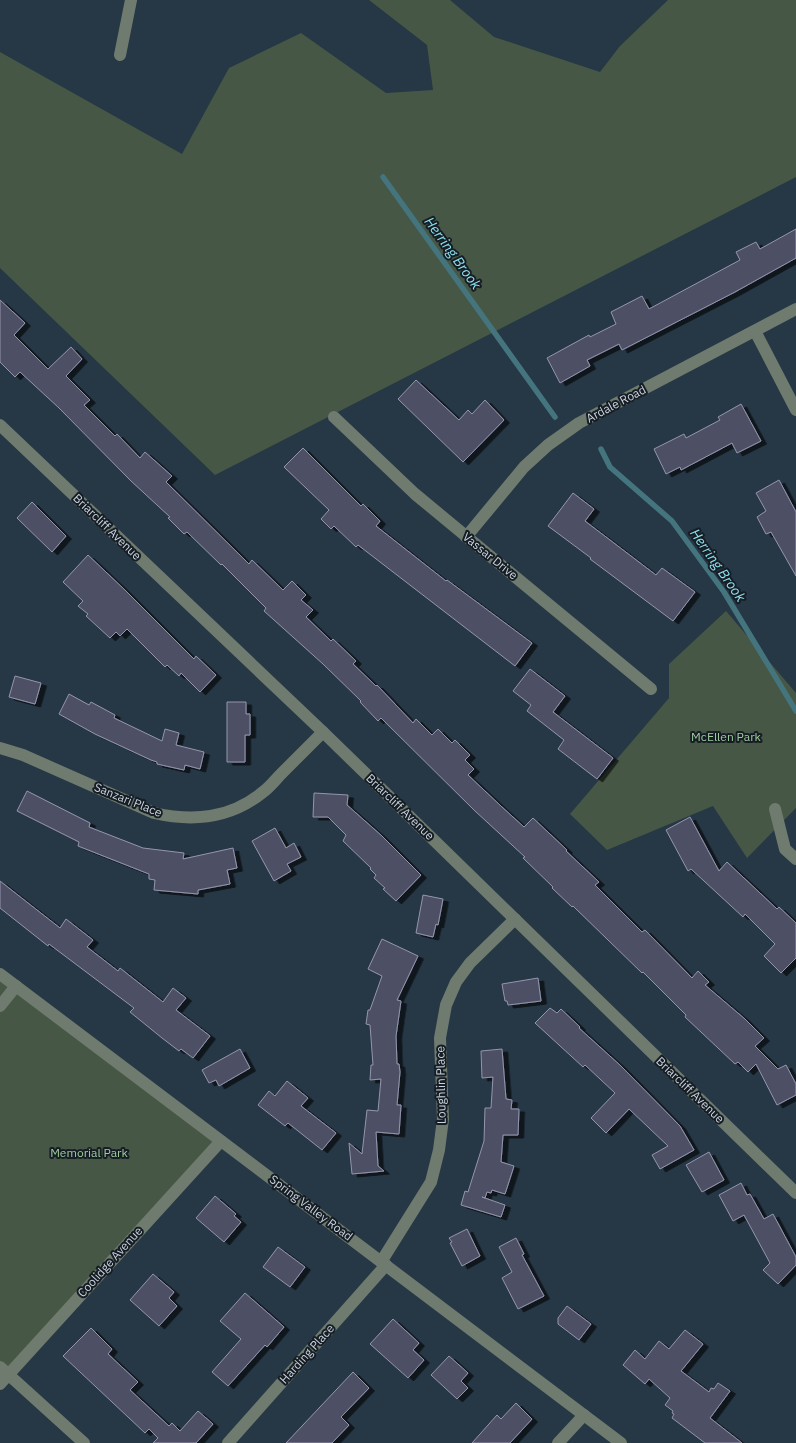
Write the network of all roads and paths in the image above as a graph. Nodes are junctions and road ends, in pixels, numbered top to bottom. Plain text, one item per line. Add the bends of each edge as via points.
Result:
1 (131, 0) edge
2 (120, 55) dead end
3 (796, 309) edge
4 (755, 331) junction
5 (796, 410) edge
6 (334, 418) dead end
7 (0, 425) edge
8 (466, 537) junction
9 (651, 688) dead end
10 (323, 732) junction
11 (0, 748) edge
12 (775, 809) dead end
13 (796, 859) edge
14 (515, 919) junction
15 (0, 974) edge
16 (16, 986) junction
17 (0, 1006) edge
18 (221, 1141) junction
19 (796, 1193) edge
20 (383, 1264) junction
21 (3, 1375) edge
22 (584, 1415) junction
23 (84, 1443) edge
24 (228, 1443) edge
25 (558, 1443) edge
26 (621, 1443) edge

1 - 2 street
3 - 4 street, Ardale Road
4 - 5 street
4 - 8 street, Ardale Road via 585,420 548,445 524,467
6 - 8 street, Vassar Drive
7 - 10 street, Briarcliff Avenue
8 - 9 street, Vassar Drive
10 - 11 street, Sanzari Place via 263,792 244,805 200,818 154,814 23,755
10 - 14 street, Briarcliff Avenue
12 - 13 street via 785,849
14 - 19 street, Briarcliff Avenue
14 - 20 street, Loughlin Place via 470,963 456,982 446,1005 440,1038 443,1119 440,1150 431,1182
15 - 16 street, Spring Valley Road
16 - 17 street
16 - 18 street, Spring Valley Road
18 - 20 street, Spring Valley Road
18 - 21 street, Coolidge Avenue
20 - 22 street, Spring Valley Road
20 - 24 street, Harding Place
21 - 23 street
22 - 25 street
22 - 26 street, Spring Valley Road

